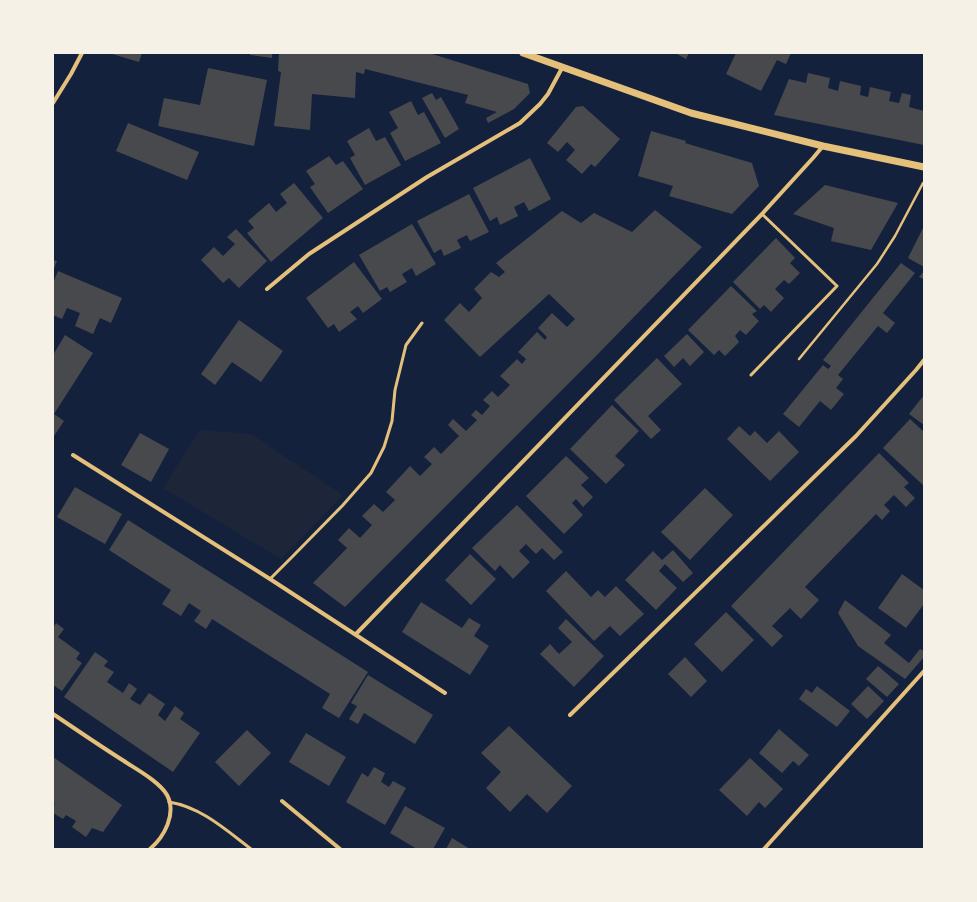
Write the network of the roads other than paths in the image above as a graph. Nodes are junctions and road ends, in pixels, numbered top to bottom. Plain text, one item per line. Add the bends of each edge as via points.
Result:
1 (82, 53) edge
2 (523, 53) edge
3 (562, 68) junction
4 (53, 103) edge
5 (823, 146) junction
6 (924, 167) edge
7 (762, 214) junction
8 (267, 289) dead end
9 (422, 323) dead end
10 (924, 360) edge
11 (751, 375) dead end
12 (73, 455) dead end
13 (270, 579) junction
14 (356, 634) junction
15 (924, 672) edge
16 (445, 693) dead end
17 (53, 714) edge
18 (570, 715) dead end
19 (282, 801) dead end
20 (169, 802) junction
21 (150, 849) edge
22 (251, 849) edge
23 (340, 849) edge
24 (764, 849) edge

1 - 4 street
2 - 3 street
3 - 5 street via 691,113
3 - 8 street via 548,94 520,123 428,177 316,250
5 - 6 street
5 - 7 street
7 - 11 lane via 837,286
7 - 14 street
9 - 13 lane via 406,345 392,421 384,447 371,473
10 - 18 street via 856,436
12 - 13 street
13 - 14 street
14 - 16 street
15 - 24 street
17 - 20 street via 153,780 167,795
19 - 23 street
20 - 21 street via 167,827
20 - 22 lane via 203,813

